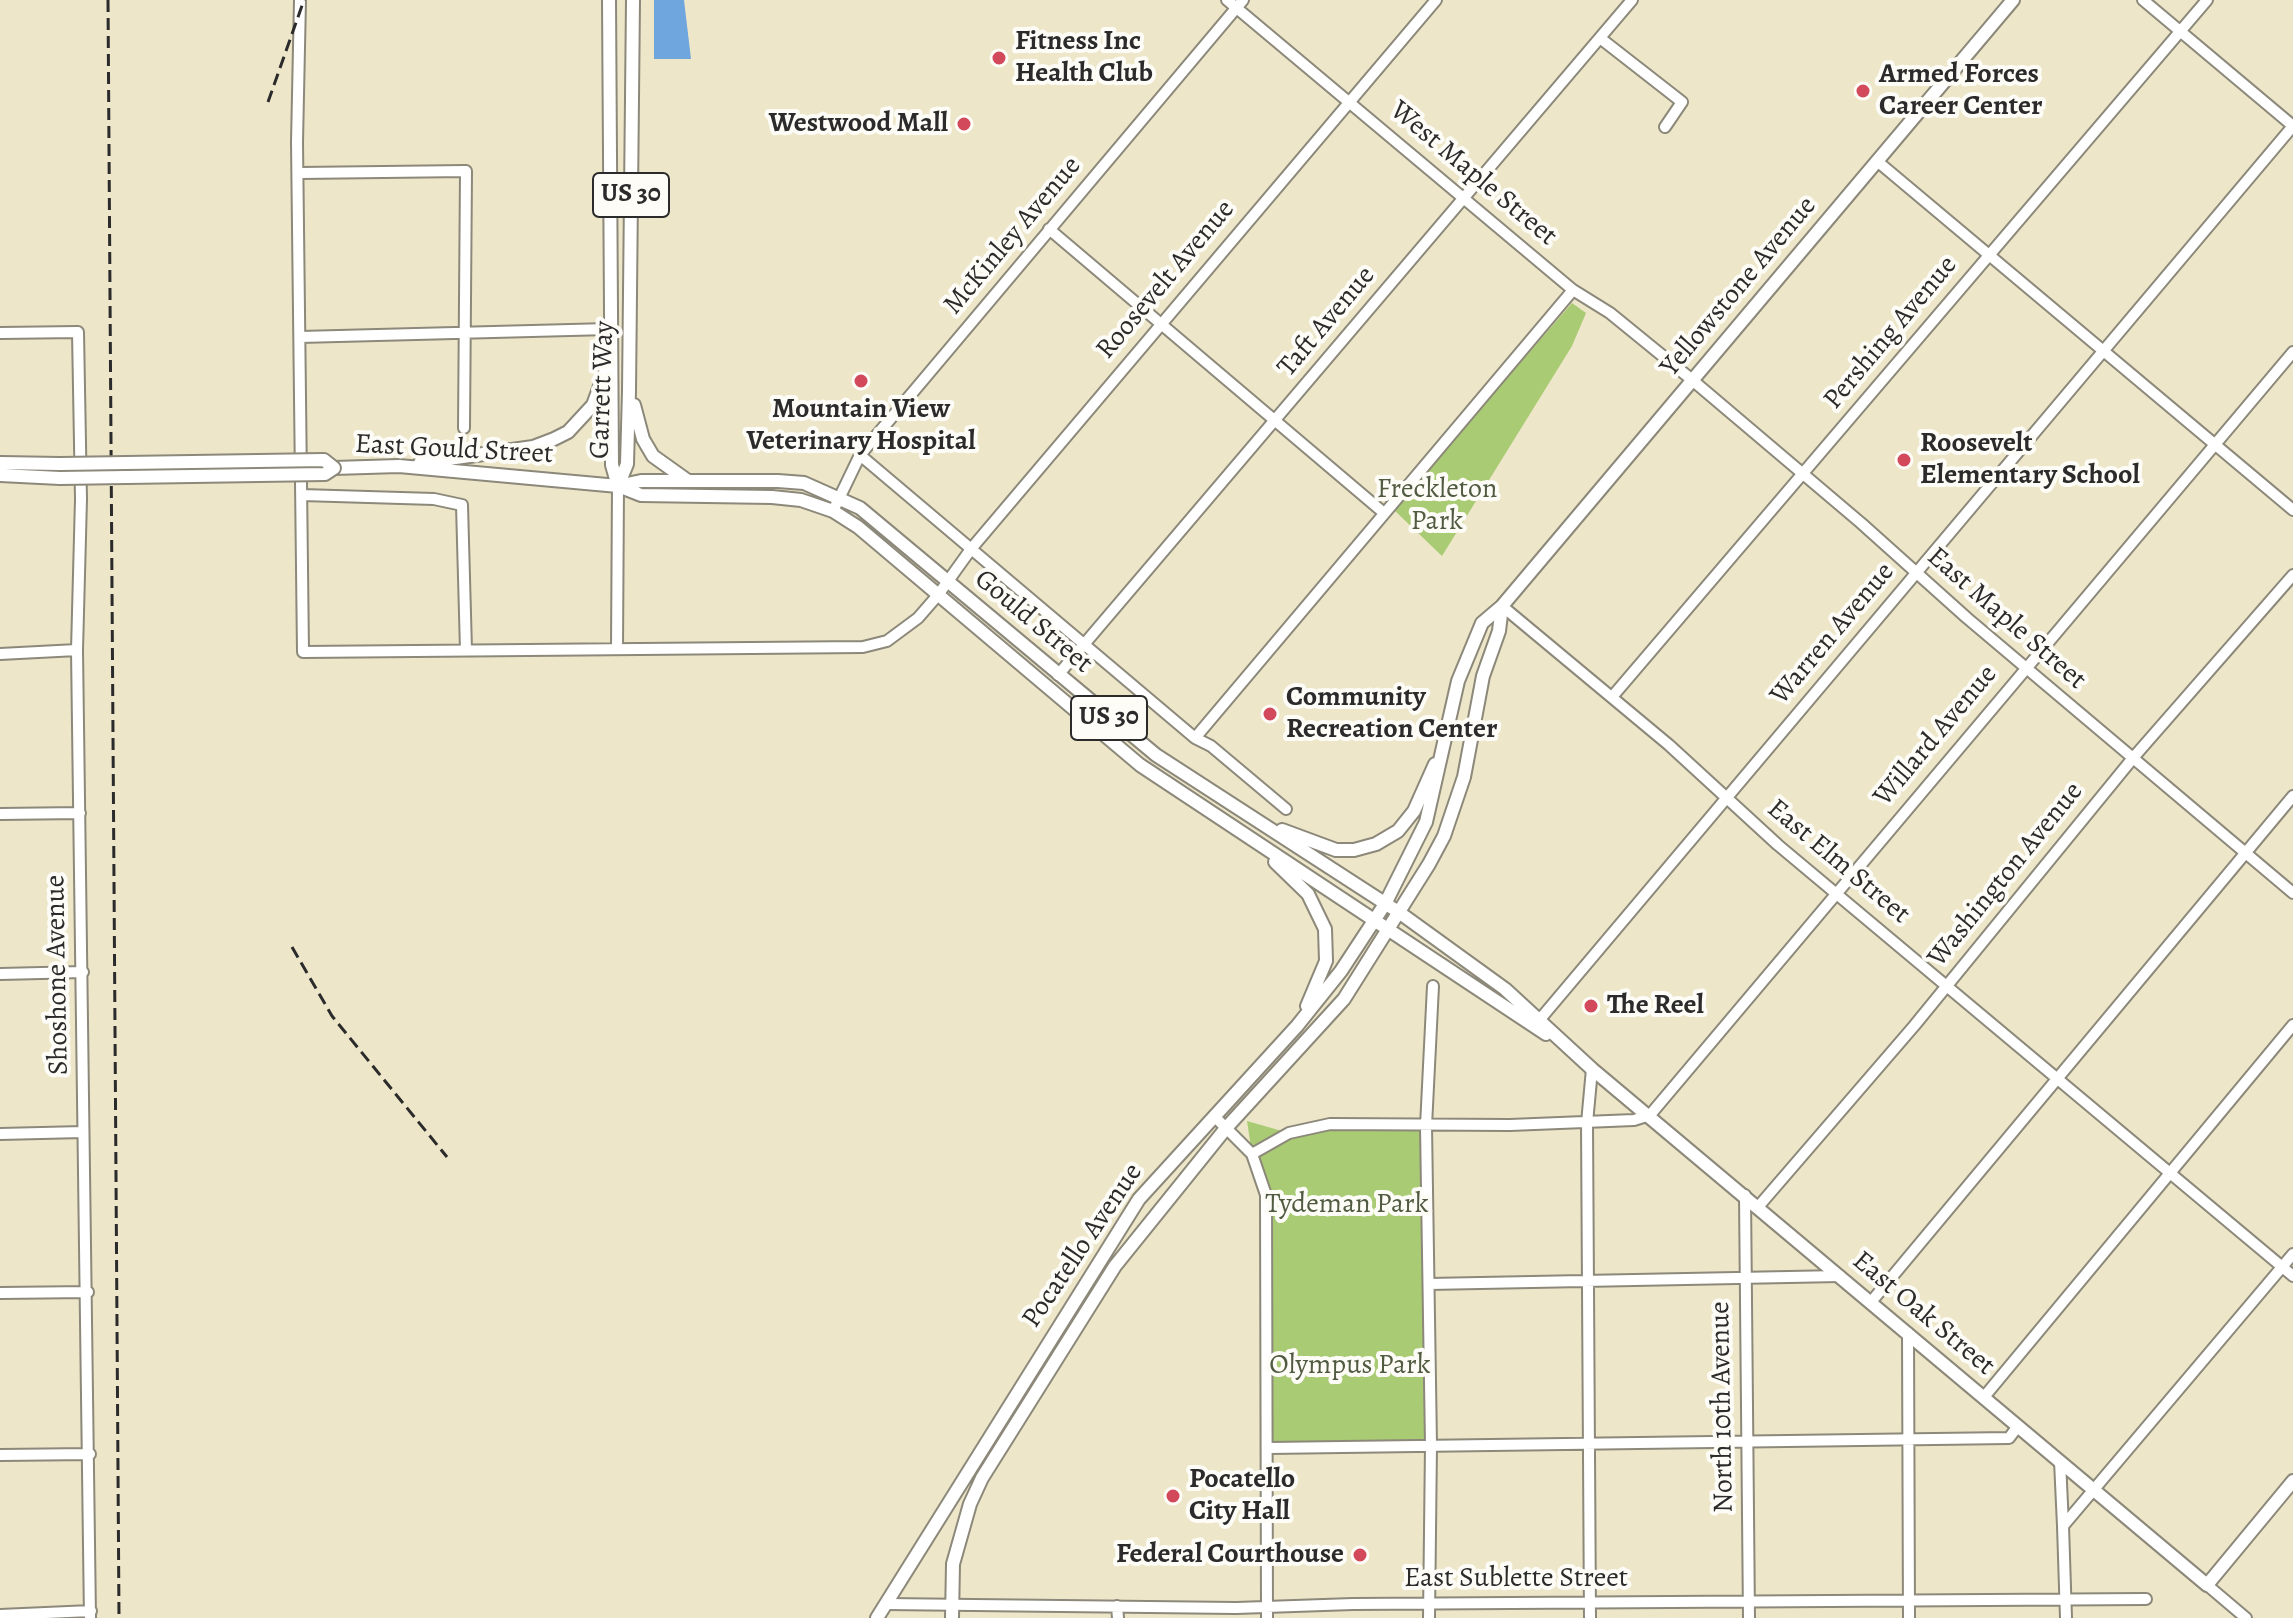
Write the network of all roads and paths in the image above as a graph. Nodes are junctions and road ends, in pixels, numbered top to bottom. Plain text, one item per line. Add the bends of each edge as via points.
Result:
1 (300, 0) edge
2 (609, 0) edge
3 (633, 0) edge
4 (1227, 0) edge
5 (1436, 0) edge
6 (1632, 0) edge
7 (2013, 0) edge
8 (2143, 0) edge
9 (2207, 0) edge
10 (1240, 4) edge
11 (2180, 31) junction
12 (1600, 38) junction
13 (1349, 101) junction
14 (2293, 126) edge
15 (1665, 127) dead end
16 (1877, 161) junction
17 (300, 173) junction
18 (1464, 197) junction
19 (1049, 229) junction
20 (1988, 255) junction
21 (1573, 290) junction
22 (1160, 324) junction
23 (609, 329) junction
24 (465, 331) junction
25 (0, 333) edge
26 (300, 337) junction
27 (2104, 350) junction
28 (2293, 352) edge
29 (611, 360) junction
30 (1691, 379) junction
31 (629, 391) junction
32 (1275, 420) junction
33 (464, 428) dead end
34 (2215, 444) junction
35 (860, 455) junction
36 (0, 463) edge
37 (399, 466) junction
38 (60, 471) junction
39 (1804, 474) junction
40 (0, 475) edge
41 (690, 482) junction
42 (618, 486) junction
43 (302, 495) junction
44 (838, 497) junction
45 (2293, 510) edge
46 (833, 511) junction
47 (1384, 513) junction
48 (971, 549) junction
49 (1915, 573) junction
50 (2293, 575) edge
51 (948, 582) junction
52 (938, 595) junction
53 (1502, 606) junction
54 (1084, 644) junction
55 (617, 649) junction
56 (77, 650) junction
57 (466, 650) junction
58 (0, 654) edge
59 (2025, 668) junction
60 (1058, 675) junction
61 (1612, 697) junction
62 (1195, 738) junction
63 (1445, 742) junction
64 (2133, 758) junction
65 (2293, 796) edge
66 (1726, 798) junction
67 (1229, 804) junction
68 (1286, 809) dead end
69 (80, 813) junction
70 (0, 814) edge
71 (1246, 835) junction
72 (2244, 851) junction
73 (1836, 891) junction
74 (2293, 893) edge
75 (1385, 904) junction
76 (1400, 913) junction
77 (1375, 919) junction
78 (1390, 929) junction
79 (83, 972) junction
80 (0, 974) edge
81 (1946, 985) junction
82 (1433, 986) dead end
83 (1537, 1024) junction
84 (2293, 1025) edge
85 (1297, 1026) junction
86 (1592, 1069) junction
87 (2059, 1076) junction
88 (1650, 1115) junction
89 (1214, 1116) junction
90 (1587, 1123) junction
91 (1426, 1126) junction
92 (1227, 1127) junction
93 (83, 1132) junction
94 (0, 1134) edge
95 (1252, 1154) junction
96 (2171, 1171) junction
97 (1745, 1195) junction
98 (1758, 1207) junction
99 (2293, 1254) edge
100 (2282, 1267) junction
101 (1840, 1276) junction
102 (2293, 1276) edge
103 (1745, 1278) junction
104 (1588, 1282) junction
105 (1429, 1284) junction
106 (88, 1292) junction
107 (0, 1293) edge
108 (1871, 1302) junction
109 (1908, 1333) junction
110 (1984, 1397) junction
111 (2018, 1426) junction
112 (1908, 1439) junction
113 (1747, 1441) junction
114 (1590, 1443) junction
115 (1431, 1445) junction
116 (1269, 1448) junction
117 (90, 1454) junction
118 (0, 1455) edge
119 (2060, 1461) junction
120 (2293, 1481) edge
121 (2094, 1490) junction
122 (2063, 1526) junction
123 (2207, 1585) junction
124 (2146, 1599) dead end
125 (2066, 1600) junction
126 (1909, 1601) junction
127 (1749, 1602) junction
128 (2227, 1602) junction
129 (1590, 1603) junction
130 (886, 1604) junction
131 (1429, 1604) junction
132 (1117, 1606) junction
133 (952, 1611) edge
134 (1267, 1613) edge
135 (0, 1615) edge
136 (90, 1615) edge
137 (877, 1618) edge
138 (1118, 1618) edge
139 (1429, 1618) edge
140 (1590, 1618) edge
141 (1749, 1618) edge
142 (1909, 1618) edge
143 (2066, 1618) edge
144 (2227, 1618) edge
145 (2246, 1618) edge

1 - 17 street
2 - 23 main road, Garrett Way / US 30
3 - 31 main road, Garrett Way / US 30
4 - 10 street, West Maple Street
5 - 13 street, Roosevelt Avenue
6 - 12 street, Taft Avenue
7 - 16 main road, Yellowstone Avenue
8 - 11 street
9 - 11 street, Pershing Avenue
10 - 13 street, West Maple Street
10 - 19 street, McKinley Avenue
11 - 14 street
11 - 20 street, Pershing Avenue
12 - 15 street via 1682,102
12 - 18 street, Taft Avenue
13 - 18 street, West Maple Street
13 - 22 street, Roosevelt Avenue
14 - 27 street, Warren Avenue
16 - 20 street
16 - 30 main road, Yellowstone Avenue
17 - 24 street via 466,171
17 - 26 street
18 - 21 street, West Maple Street
18 - 32 street, Taft Avenue
19 - 22 street
19 - 35 street, McKinley Avenue
20 - 27 street
20 - 39 street, Pershing Avenue
21 - 30 street, West Maple Street
21 - 47 street
22 - 32 street
22 - 48 street, Roosevelt Avenue
23 - 24 street
23 - 29 main road, Garrett Way / US 30
24 - 26 street
24 - 33 street
25 - 56 street, Shoshone Avenue via 78,332
26 - 43 street
27 - 34 street
27 - 49 street, Warren Avenue
28 - 34 street, Willard Avenue
29 - 37 main road via 593,405 568,432 533,447
29 - 42 main road, Garrett Way / US 30 via 612,465
30 - 39 street, East Maple Street
30 - 53 main road, Yellowstone Avenue
31 - 41 main road, US 30 via 653,456
31 - 42 main road, Garrett Way via 627,464
32 - 47 street
32 - 54 street, Taft Avenue
34 - 45 street
34 - 59 street, Willard Avenue
35 - 44 street, McKinley Avenue
35 - 48 street
36 - 38 main road
37 - 38 main road, East Gould Street, bridge via 334,468 325,474
37 - 42 main road, East Gould Street
38 - 40 main road
39 - 49 street, East Maple Street
39 - 61 street, Pershing Avenue
41 - 42 main road, East Gould Street
41 - 44 main road, East Gould Street / US 30 via 804,483
42 - 46 main road, East Gould Street / US 30 via 641,495 801,500
42 - 55 street
43 - 57 street via 434,499 462,505
43 - 57 street, Roosevelt Avenue via 303,652
44 - 46 street, McKinley Avenue
44 - 51 main road, Gould Street / US 30 via 860,508
46 - 52 main road, Gould Street / US 30
47 - 62 street
48 - 51 street, Roosevelt Avenue
48 - 54 street
49 - 59 street, East Maple Street
49 - 66 street, Warren Avenue
50 - 64 street, Washington Avenue
51 - 52 street, Roosevelt Avenue
51 - 60 main road, Gould Street / US 30
52 - 55 street, Roosevelt Avenue via 887,641 863,647
52 - 71 main road, Gould Street / US 30 via 1140,765
53 - 61 street, East Elm Street
53 - 63 main road, Yellowstone Avenue via 1482,623 1465,660
53 - 76 main road, Yellowstone Avenue via 1455,805
54 - 60 street, Taft Avenue
54 - 62 street
55 - 57 street, Roosevelt Avenue
56 - 58 street
56 - 69 street, Shoshone Avenue
59 - 64 street, East Maple Street
59 - 73 street, Willard Avenue
60 - 67 main road, Gould Street / US 30 via 1156,755
61 - 66 street, East Elm Street
62 - 68 street
63 - 67 main road via 1414,811 1398,831 1365,848 1345,851 1314,844
63 - 75 main road, Yellowstone Avenue via 1426,822
64 - 72 street, East Maple Street
64 - 81 street, Washington Avenue
65 - 72 street
66 - 73 street, East Elm Street
66 - 83 street, Warren Avenue
67 - 75 main road, Gould Street / US 30
69 - 70 street
69 - 79 street, Shoshone Avenue
71 - 77 main road, Gould Street
71 - 85 main road, US 30 via 1308,894 1325,929 1323,972
72 - 74 street, East Maple Street
72 - 87 street
73 - 81 street, East Elm Street
73 - 88 street, Willard Avenue
75 - 76 main road, Gould Street / US 30
75 - 77 main road, Pocatello Avenue
76 - 78 main road, Pocatello Avenue
76 - 83 main road, East Oak Street via 1483,971
77 - 78 main road, Gould Street
77 - 85 main road, Pocatello Avenue
78 - 83 main road, East Oak Street
78 - 92 main road, Pocatello Avenue via 1344,999
79 - 80 street
79 - 93 street, Shoshone Avenue
81 - 87 street, East Elm Street
81 - 98 street, Washington Avenue
82 - 91 street
83 - 86 main road, East Oak Street
84 - 96 street
85 - 89 main road, Pocatello Avenue
86 - 88 main road, East Oak Street
86 - 90 street
87 - 96 street, East Elm Street
87 - 108 street
88 - 90 street
88 - 97 main road, East Oak Street
89 - 92 street
89 - 130 main road, Pocatello Avenue via 1120,1227
90 - 91 street
90 - 104 street
91 - 95 street via 1307,1127
91 - 105 street
92 - 95 street
92 - 133 main road, Pocatello Avenue via 1132,1241 982,1478 953,1564
93 - 94 street
93 - 106 street, Shoshone Avenue
95 - 116 street via 1266,1195
96 - 100 street, East Elm Street
96 - 110 street
97 - 98 main road, East Oak Street
97 - 103 street, North 10th Avenue
98 - 101 main road, East Oak Street
99 - 100 street
100 - 102 street, East Elm Street
100 - 121 street
101 - 103 street
101 - 108 main road, East Oak Street
103 - 104 street
103 - 113 street, North 10th Avenue
104 - 105 street
104 - 114 street
105 - 115 street
106 - 107 street
106 - 117 street, Shoshone Avenue
108 - 109 main road, East Oak Street
109 - 110 main road, East Oak Street
109 - 112 street
110 - 111 main road, East Oak Street
111 - 112 street via 2009,1438
111 - 119 main road, East Oak Street
112 - 113 street
112 - 126 street
113 - 114 street
113 - 127 street, North 10th Avenue
114 - 115 street
114 - 129 street
115 - 116 street
115 - 131 street
116 - 134 street
117 - 118 street
117 - 136 street, Shoshone Avenue
119 - 121 main road, East Oak Street
119 - 122 street
120 - 123 main road
121 - 122 street
121 - 123 main road, East Oak Street
122 - 125 street
123 - 128 street, East Oak Street
124 - 125 street, East Sublette Street
125 - 126 street, East Sublette Street
125 - 143 street
126 - 127 street, East Sublette Street
126 - 142 street
127 - 129 street, East Sublette Street
127 - 141 street, North 10th Avenue
128 - 144 street
128 - 145 street, East Oak Street
129 - 131 street, East Sublette Street
129 - 140 street
130 - 133 street, East Sublette Street
130 - 137 main road, Pocatello Avenue
131 - 134 street, East Sublette Street
131 - 139 street
132 - 133 street, East Sublette Street
132 - 134 street, East Sublette Street
132 - 138 street
135 - 136 street

